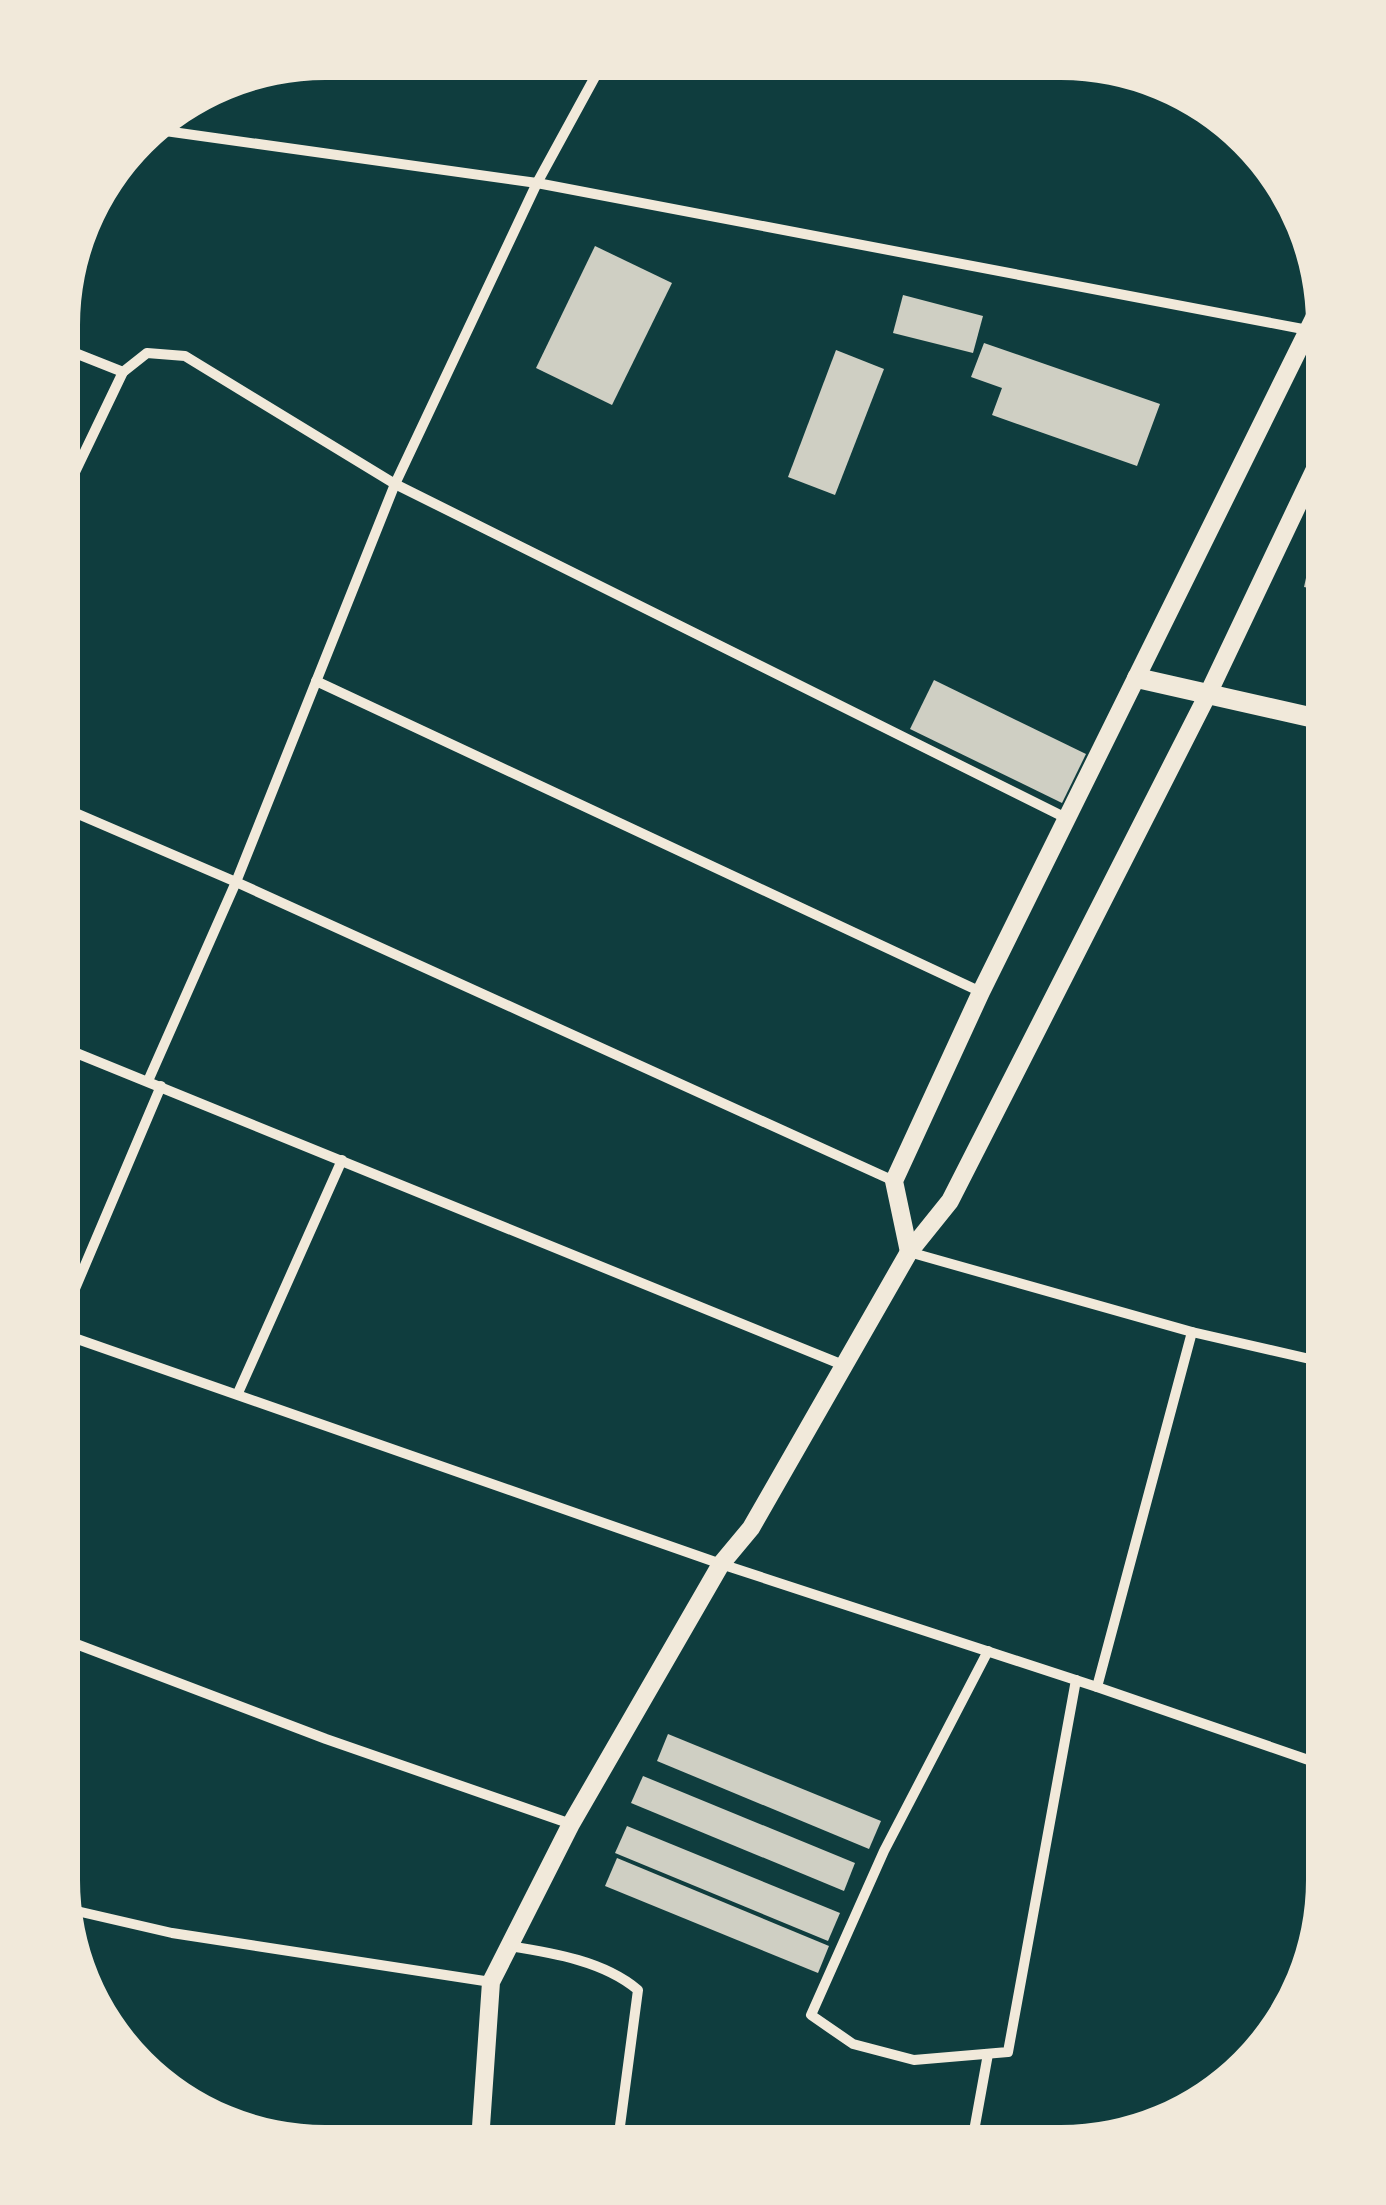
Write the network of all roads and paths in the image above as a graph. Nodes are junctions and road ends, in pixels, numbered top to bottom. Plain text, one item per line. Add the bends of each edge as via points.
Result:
1 (593, 81) edge
2 (176, 132) edge
3 (537, 183) junction
4 (1306, 330) edge
5 (1306, 334) edge
6 (80, 355) edge
7 (124, 372) junction
8 (80, 462) edge
9 (395, 484) junction
10 (1306, 490) edge
11 (1138, 678) junction
12 (316, 680) junction
13 (1208, 694) junction
14 (1306, 716) edge
15 (80, 815) edge
16 (1068, 819) junction
17 (236, 882) junction
18 (981, 992) junction
19 (80, 1054) edge
20 (148, 1081) junction
21 (161, 1086) junction
22 (342, 1160) junction
23 (894, 1181) junction
24 (909, 1252) junction
25 (80, 1276) edge
26 (1192, 1332) junction
27 (80, 1340) edge
28 (1305, 1358) edge
29 (843, 1365) junction
30 (238, 1393) junction
31 (721, 1564) junction
32 (80, 1645) edge
33 (988, 1651) junction
34 (1076, 1680) junction
35 (1098, 1687) junction
36 (1305, 1759) edge
37 (571, 1824) junction
38 (83, 1912) edge
39 (510, 1946) junction
40 (491, 1982) junction
41 (988, 2054) junction
42 (481, 2125) edge
43 (620, 2125) edge
44 (975, 2125) edge

1 - 3 street
2 - 3 street
3 - 4 street
3 - 9 street
5 - 11 street
6 - 7 street
7 - 8 street
7 - 9 street via 147,353 184,356
9 - 12 street
9 - 16 street
10 - 13 street
11 - 13 main road
11 - 16 street
12 - 17 street
12 - 18 street
13 - 14 main road
13 - 24 street via 950,1201
15 - 17 street
16 - 18 street
17 - 20 street
17 - 23 street
18 - 23 street
19 - 20 street
20 - 21 street
21 - 22 street
21 - 25 street
22 - 29 street
22 - 30 street
23 - 24 street
24 - 26 street
24 - 29 street
26 - 28 street
26 - 35 street
27 - 30 street
29 - 31 street via 751,1528
30 - 31 street
31 - 33 street
31 - 37 street
32 - 37 street
33 - 34 street
33 - 41 street via 884,1851 811,2015 852,2044 914,2060
34 - 35 street
34 - 41 street via 1008,2052
35 - 36 street
37 - 39 street
38 - 40 street via 172,1933
39 - 40 street
39 - 43 street via 603,1968 638,1990
40 - 42 street
41 - 44 street

